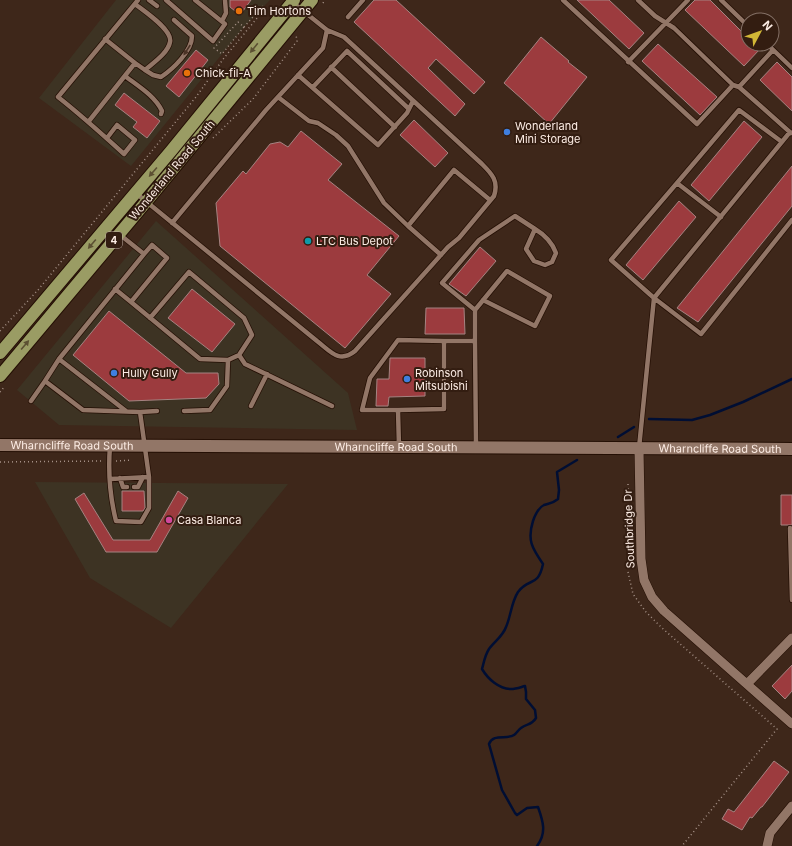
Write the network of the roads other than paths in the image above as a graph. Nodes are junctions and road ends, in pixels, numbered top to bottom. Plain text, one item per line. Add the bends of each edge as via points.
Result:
1 (149, 0) edge
2 (166, 0) edge
3 (195, 0) edge
4 (225, 0) edge
5 (364, 0) edge
6 (562, 0) edge
7 (638, 0) edge
8 (688, 0) edge
9 (721, 0) edge
10 (292, 1) edge
11 (318, 1) edge
12 (136, 2) edge
13 (157, 6) dead end
14 (303, 11) junction
15 (348, 17) dead end
16 (740, 18) edge
17 (174, 20) dead end
18 (222, 21) junction
19 (666, 23) junction
20 (327, 30) junction
21 (105, 39) junction
22 (771, 52) edge
23 (775, 52) edge
24 (628, 62) junction
25 (135, 63) junction
26 (332, 67) junction
27 (792, 68) edge
28 (145, 70) junction
29 (298, 75) junction
30 (125, 76) junction
31 (733, 84) junction
32 (312, 87) junction
33 (739, 87) junction
34 (278, 97) junction
35 (413, 101) junction
36 (409, 108) junction
37 (161, 114) dead end
38 (89, 121) junction
39 (395, 126) junction
40 (791, 133) edge
41 (107, 138) junction
42 (782, 142) junction
43 (677, 183) junction
44 (135, 193) junction
45 (490, 200) junction
46 (146, 202) junction
47 (720, 217) junction
48 (792, 220) edge
49 (172, 223) junction
50 (408, 226) junction
51 (535, 229) junction
52 (119, 234) junction
53 (144, 254) junction
54 (441, 255) junction
55 (115, 290) junction
56 (654, 298) junction
57 (483, 300) junction
58 (131, 302) junction
59 (475, 310) junction
60 (150, 318) junction
61 (444, 341) junction
62 (476, 341) junction
63 (0, 353) edge
64 (239, 355) junction
65 (59, 359) junction
66 (228, 360) junction
67 (267, 374) junction
68 (0, 376) edge
69 (45, 381) junction
70 (31, 401) dead end
71 (251, 406) dead end
72 (332, 406) dead end
73 (398, 410) junction
74 (126, 411) junction
75 (157, 411) dead end
76 (184, 411) dead end
77 (140, 412) junction
78 (3, 443) edge
79 (110, 446) junction
80 (146, 446) junction
81 (399, 447) junction
82 (476, 448) junction
83 (639, 449) junction
84 (792, 449) edge
85 (143, 477) junction
86 (149, 477) junction
87 (120, 478) junction
88 (110, 479) junction
89 (134, 486) dead end
90 (127, 487) dead end
91 (790, 528) dead end
92 (791, 538) edge
93 (791, 559) edge
94 (792, 595) edge
95 (792, 600) edge
96 (792, 638) edge
97 (748, 684) junction
98 (792, 724) edge
99 (792, 806) edge
100 (767, 846) edge

1 - 13 lane
2 - 18 lane via 213,41 225,24
3 - 18 lane
4 - 18 lane via 226,13
5 - 15 lane
6 - 24 lane
7 - 19 lane
8 - 19 lane
9 - 16 lane
10 - 14 lane
10 -> 44 main road, Wonderland Road South / 4
11 - 14 main road, Wonderland Road South / 4
12 - 21 lane
12 - 28 lane via 164,27 170,35 171,42
14 - 20 lane
14 - 46 main road, Wonderland Road South / 4
17 -> 28 lane via 192,36 187,51 172,70 161,77
19 - 24 lane
19 - 31 lane
20 - 29 lane via 323,48
20 - 35 lane via 344,37
21 - 25 lane
21 - 38 lane via 58,97
22 - 33 lane
23 - 27 lane
24 - 31 lane via 697,124
25 - 28 lane
25 - 30 lane
26 - 32 lane
26 - 36 lane via 347,51
26 - 39 lane
29 - 32 lane
29 - 34 lane
30 - 37 lane via 160,106
30 - 38 lane
31 - 33 lane
32 - 39 lane via 378,145
33 - 40 lane
34 - 49 lane
34 - 50 lane via 309,121 318,123 336,135 348,146 384,203
35 - 36 lane
35 - 45 lane via 490,171 497,188
36 - 39 lane
38 - 41 lane
40 - 42 lane
41 - 41 lane via 124,154 135,140 117,125
42 - 43 lane via 739,110
42 - 47 lane
43 - 47 lane
43 - 56 lane via 611,260
44 - 46 lane
44 -> 63 main road, Wonderland Road South / 4
45 - 50 lane via 454,170
45 - 54 lane via 459,238
46 - 49 lane
46 - 52 main road, Wonderland Road South / 4
47 - 56 lane
48 - 56 lane via 701,334
49 - 54 lane via 317,341 343,358 349,357 355,351
50 - 54 lane
51 - 51 lane via 526,248 534,261 545,265 552,262 556,253 545,235
51 - 59 lane via 515,216 479,240 442,283
52 - 53 lane
68 -> 52 main road, Wonderland Road South / 4
53 - 55 lane
53 - 58 lane via 152,245 167,258
55 - 58 lane
55 - 65 lane
56 - 83 lane
57 - 57 lane via 507,271 550,296 535,326
57 - 59 lane
58 - 60 lane
59 - 62 lane
60 - 64 lane via 189,272 244,318 252,334
60 - 66 lane via 200,359
61 - 62 lane
61 - 73 lane via 444,409
61 - 73 lane via 398,340 370,378 362,410
62 - 82 lane
64 - 66 lane
64 - 67 lane via 245,364
65 - 69 lane
65 - 74 lane
66 - 76 lane via 228,386 210,410
67 - 71 lane
67 - 72 lane
69 - 70 lane
69 - 74 lane via 83,410
73 - 81 lane
74 - 77 lane
75 - 77 lane
77 - 80 lane
78 - 79 main road, Wharncliffe Road South
79 - 80 main road, Wharncliffe Road South
79 - 88 lane
80 - 81 main road, Wharncliffe Road South
80 - 86 lane
81 - 82 main road, Wharncliffe Road South
82 - 83 main road, Wharncliffe Road South
83 - 84 main road, Wharncliffe Road South
83 - 97 street, Southbridge Dr via 644,580 652,597 664,612
85 - 86 lane
85 - 87 lane
85 - 89 lane via 138,486
86 - 88 lane via 150,508 141,522 116,521
87 - 88 lane
87 - 90 lane via 123,487
91 - 92 lane
92 - 93 lane
93 - 94 lane
94 - 95 lane
96 - 97 street
97 - 98 street, Southbridge Dr
99 - 100 street via 770,833

